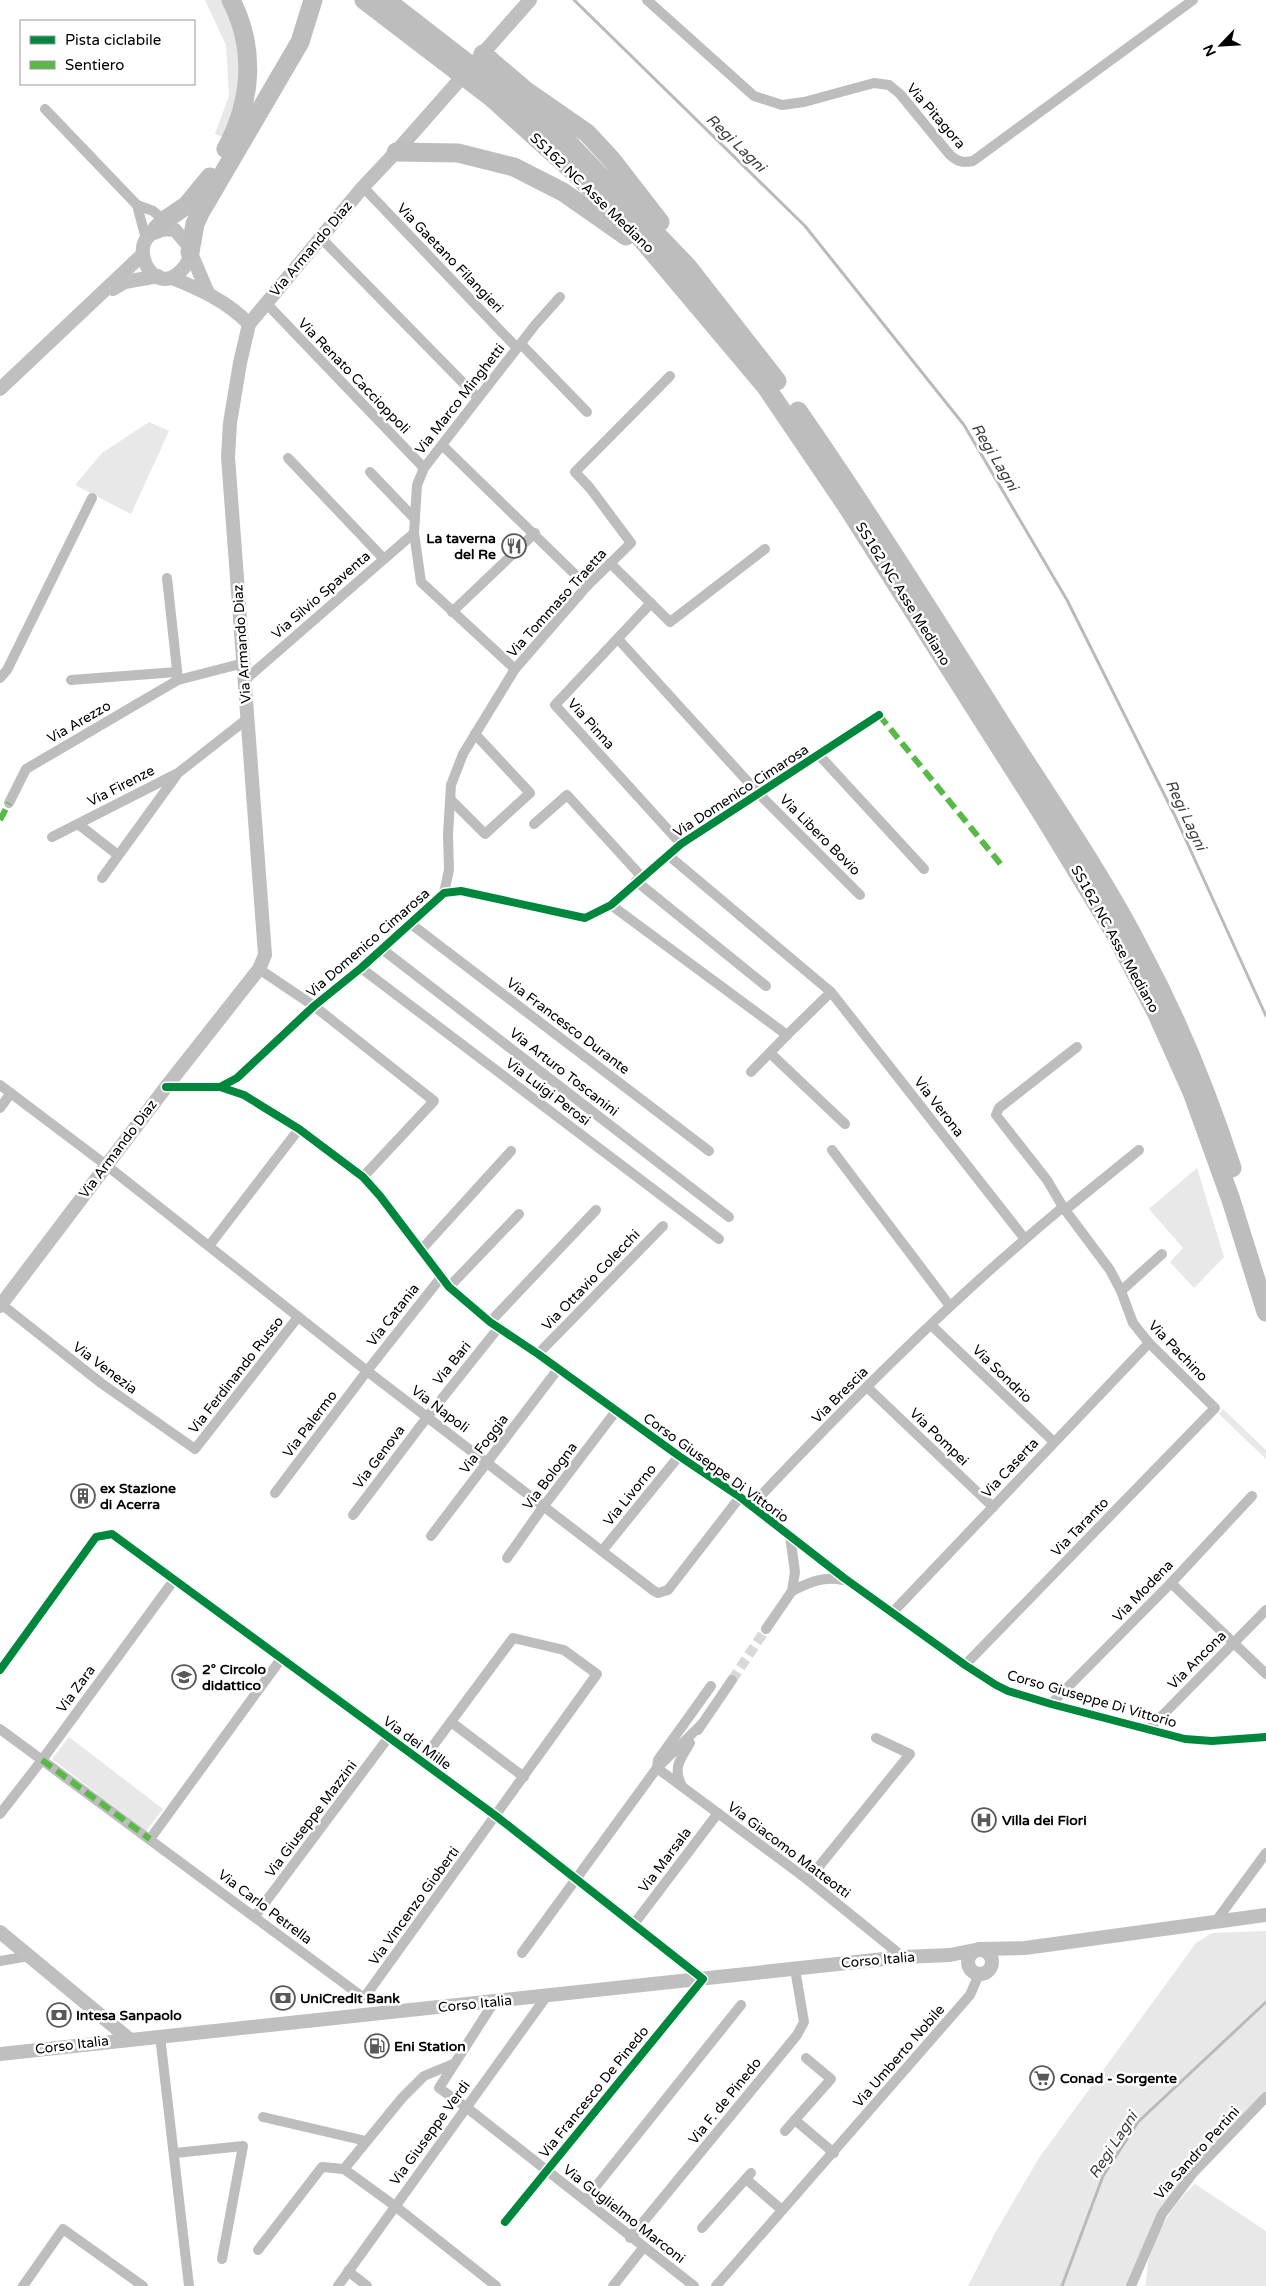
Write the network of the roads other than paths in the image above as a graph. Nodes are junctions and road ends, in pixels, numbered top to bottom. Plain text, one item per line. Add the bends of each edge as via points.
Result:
1 (231, 0) edge
2 (313, 0) edge
3 (364, 0) edge
4 (386, 0) edge
5 (530, 0) edge
6 (647, 0) edge
7 (1193, 0) edge
8 (408, 25) junction
9 (483, 54) junction
10 (45, 109) dead end
11 (396, 152) junction
12 (362, 187) junction
13 (137, 205) junction
14 (161, 230) junction
15 (320, 237) junction
16 (190, 252) junction
17 (142, 255) junction
18 (165, 277) junction
19 (208, 293) junction
20 (101, 295) junction
21 (560, 297) dead end
22 (266, 303) junction
23 (708, 304) junction
24 (249, 324) junction
25 (519, 346) junction
26 (670, 376) dead end
27 (0, 389) edge
28 (478, 398) junction
29 (587, 412) dead end
30 (442, 445) junction
31 (288, 458) dead end
32 (424, 468) junction
33 (370, 472) dead end
34 (92, 498) dead end
35 (415, 519) junction
36 (414, 532) junction
37 (534, 533) junction
38 (766, 549) dead end
39 (384, 559) junction
40 (610, 563) junction
41 (167, 578) dead end
42 (587, 586) junction
43 (651, 603) junction
44 (452, 612) junction
45 (618, 639) junction
46 (244, 663) junction
47 (515, 669) junction
48 (178, 676) junction
49 (0, 678) edge
50 (246, 679) junction
51 (71, 680) dead end
52 (879, 715) dead end
53 (247, 719) junction
54 (475, 734) junction
55 (819, 755) junction
56 (178, 773) junction
57 (760, 794) junction
58 (451, 800) junction
59 (9, 802) dead end
60 (78, 824) junction
61 (534, 824) dead end
62 (52, 837) dead end
63 (681, 844) junction
64 (118, 855) junction
65 (668, 855) junction
66 (924, 869) dead end
67 (102, 878) dead end
68 (639, 879) junction
69 (444, 893) junction
70 (860, 895) dead end
71 (611, 905) junction
72 (411, 924) junction
73 (382, 949) junction
74 (361, 968) junction
75 (259, 969) junction
76 (766, 986) dead end
77 (831, 992) junction
78 (314, 1006) junction
79 (787, 1035) junction
80 (1077, 1047) dead end
81 (770, 1053) junction
82 (751, 1072) dead end
83 (0, 1085) edge
84 (166, 1087) junction
85 (220, 1087) junction
86 (11, 1094) junction
87 (0, 1108) edge
88 (845, 1124) dead end
89 (299, 1128) junction
90 (709, 1150) dead end
91 (832, 1150) dead end
92 (1139, 1150) dead end
93 (511, 1151) dead end
94 (106, 1165) junction
95 (363, 1177) junction
96 (1064, 1209) junction
97 (596, 1210) dead end
98 (519, 1214) dead end
99 (729, 1217) dead end
100 (663, 1226) dead end
101 (719, 1239) dead end
102 (1025, 1239) junction
103 (209, 1246) junction
104 (422, 1250) junction
105 (1162, 1254) dead end
106 (1266, 1271) edge
107 (442, 1276) junction
108 (449, 1287) junction
109 (1121, 1291) junction
110 (1, 1305) edge
111 (950, 1306) junction
112 (1266, 1312) edge
113 (298, 1317) junction
114 (494, 1324) junction
115 (931, 1324) junction
116 (1149, 1343) junction
117 (538, 1354) junction
118 (558, 1369) junction
119 (367, 1371) junction
120 (867, 1386) junction
121 (1215, 1408) joint
122 (616, 1411) junction
123 (428, 1416) junction
124 (1054, 1442) junction
125 (195, 1449) joint
126 (679, 1456) junction
127 (487, 1462) junction
128 (275, 1493) dead end
129 (1252, 1496) dead end
130 (740, 1497) junction
131 (751, 1506) junction
132 (543, 1507) junction
133 (992, 1507) junction
134 (353, 1515) dead end
135 (431, 1536) dead end
136 (790, 1536) junction
137 (602, 1551) junction
138 (507, 1558) dead end
139 (174, 1580) junction
140 (847, 1580) junction
141 (1171, 1583) junction
142 (792, 1591) junction
143 (1266, 1610) edge
144 (892, 1613) junction
145 (766, 1630) tunnel mouth
146 (1234, 1643) junction
147 (281, 1659) junction
148 (965, 1665) junction
149 (0, 1670) edge
150 (1266, 1674) edge
151 (732, 1680) tunnel mouth
152 (711, 1686) dead end
153 (1051, 1704) junction
154 (451, 1722) junction
155 (700, 1725) junction
156 (0, 1729) edge
157 (1148, 1730) junction
158 (1266, 1737) edge
159 (388, 1738) junction
160 (876, 1738) dead end
161 (42, 1760) junction
162 (421, 1762) junction
163 (657, 1768) junction
164 (524, 1777) junction
165 (682, 1787) junction
166 (718, 1813) junction
167 (0, 1814) edge
168 (496, 1816) junction
169 (150, 1839) junction
170 (1266, 1852) edge
171 (576, 1878) junction
172 (808, 1880) junction
173 (1266, 1915) edge
174 (255, 1916) junction
175 (1216, 1921) junction
176 (634, 1924) junction
177 (0, 1932) edge
178 (1025, 1948) junction
179 (977, 1950) junction
180 (522, 1953) dead end
181 (950, 1955) junction
182 (29, 1956) junction
183 (903, 1957) junction
184 (0, 1961) edge
185 (795, 1969) junction
186 (979, 1970) junction
187 (703, 1979) junction
188 (546, 1997) junction
189 (364, 1998) junction
190 (494, 2002) junction
191 (741, 2005) dead end
192 (369, 2014) junction
193 (160, 2036) junction
194 (129, 2038) junction
195 (0, 2054) edge
196 (806, 2058) dead end
197 (453, 2064) junction
198 (1266, 2097) edge
199 (466, 2107) junction
200 (263, 2117) dead end
201 (796, 2120) junction
202 (786, 2131) dead end
203 (366, 2141) junction
204 (174, 2153) junction
205 (834, 2153) junction
206 (344, 2169) junction
207 (547, 2171) junction
208 (585, 2200) junction
209 (395, 2206) junction
210 (782, 2210) junction
211 (505, 2222) dead end
212 (702, 2228) dead end
213 (630, 2238) junction
214 (643, 2248) junction
215 (258, 2250) dead end
216 (222, 2259) dead end
217 (348, 2271) junction
218 (23, 2286) edge
219 (143, 2286) edge
220 (189, 2286) edge
221 (338, 2286) edge
222 (367, 2286) edge
223 (496, 2286) edge
224 (613, 2286) edge
225 (694, 2286) edge
226 (716, 2286) edge
227 (1132, 2286) edge

1 - 14 highway via 241,20 250,65 243,111 234,136 204,185
2 - 16 highway via 300,42 200,213
3 - 8 highway, SS162 NC Asse Mediano
4 - 8 highway, SS162 NC Asse Mediano
5 - 9 main road, Via Armando Diaz
6 - 7 street, Via Pitagora via 754,96 782,105 874,83 889,85 950,155 964,163 973,161
8 - 23 highway, SS162 NC Asse Mediano via 496,93
9 - 11 main road, Via Armando Diaz
9 - 23 highway via 525,90 587,133 606,153 677,244
10 - 13 street
11 - 12 main road, Via Armando Diaz
11 - 23 highway via 458,153 514,167 563,192 628,237
12 - 15 main road, Via Armando Diaz
12 - 25 street, Via Gaetano Filangieri
13 - 14 street
13 - 14 street via 153,211
14 - 16 main road via 188,244
14 - 17 main road
15 - 22 main road, Via Armando Diaz
15 - 28 street
16 - 18 main road via 187,265
16 - 19 main road
17 - 18 main road via 147,268
17 - 20 main road
18 - 19 main road
18 - 20 main road via 125,282
19 - 24 main road
20 - 27 main road
21 - 25 street, Via Marco Minghetti
22 - 24 main road, Via Armando Diaz
22 - 32 street, Via Renato Caccioppoli
23 - 106 highway, SS162 NC Asse Mediano via 776,380 857,496 1096,873 1142,952 1211,1104
23 - 112 highway, SS162 NC Asse Mediano via 846,505 1114,932 1157,1014 1192,1092 1231,1200
24 - 46 main road, Via Armando Diaz via 230,423 228,456
25 - 28 street, Via Marco Minghetti
25 - 29 street, Via Gaetano Filangieri
26 - 40 street, Via Tommaso Traetta via 575,472 631,543
28 - 30 street, Via Marco Minghetti
30 - 32 street, Via Marco Minghetti
30 - 37 street
31 - 39 street
32 - 35 street, Via Marco Minghetti via 418,485
33 - 35 street
34 - 49 street via 7,670
35 - 36 street, Via Marco Minghetti
36 - 39 street, Via Silvio Spaventa
36 - 44 street, Via Marco Minghetti via 421,582
37 - 42 street
37 - 44 street
38 - 43 street via 670,622
39 - 50 street, Via Silvio Spaventa
40 - 42 street, Via Tommaso Traetta
40 - 43 street
41 - 48 street
42 - 47 street, Via Tommaso Traetta
43 - 45 street, Via Pinna
44 - 47 street, Via Marco Minghetti
45 - 57 street, Via Libero Bovio
45 - 63 street, Via Pinna via 555,705
46 - 48 street, Via Arezzo
46 - 50 main road, Via Armando Diaz
47 - 54 street, Via Tommaso Traetta
48 - 51 street, Via Arezzo
48 - 59 street, Via Arezzo via 26,769
50 - 53 main road, Via Armando Diaz
52 - 55 street, Via Domenico Cimarosa
53 - 56 street, Via Firenze
53 - 75 main road, Via Armando Diaz via 265,955
54 - 58 street, Via Tommaso Traetta via 451,785
54 - 58 street via 530,793 485,834
55 - 57 street, Via Domenico Cimarosa
55 - 66 street
56 - 60 street, Via Firenze
56 - 64 street, Via Firenze
57 - 63 street, Via Domenico Cimarosa
57 - 70 street, Via Libero Bovio
58 - 69 street, Via Tommaso Traetta via 449,870
60 - 62 street, Via Firenze
60 - 64 street, Via Firenze
61 - 68 street via 567,795
63 - 65 street, Via Domenico Cimarosa
64 - 67 street, Via Firenze
65 - 68 street, Via Domenico Cimarosa
65 - 77 street, Via Verona
68 - 71 street, Via Domenico Cimarosa
68 - 76 street
69 - 71 street, Via Domenico Cimarosa via 462,891 586,918
69 - 72 street, Via Domenico Cimarosa
71 - 79 street
72 - 73 street, Via Domenico Cimarosa
72 - 90 street, Via Francesco Durante
73 - 74 street, Via Domenico Cimarosa
73 - 99 street, Via Arturo Toscanini
74 - 78 street, Via Domenico Cimarosa
74 - 101 street, Via Luigi Perosi
75 - 78 street
75 - 84 main road, Via Armando Diaz
77 - 79 street
77 - 102 street, Via Verona
78 - 85 street, Via Domenico Cimarosa via 237,1078
78 - 95 street via 434,1101
79 - 81 street
80 - 96 street, Via Pachino via 999,1108 996,1115
81 - 82 street
81 - 88 street
83 - 86 street, Via Napoli
84 - 85 street
84 - 94 main road, Via Armando Diaz
85 - 89 street, Corso Giuseppe Di Vittorio via 244,1095
86 - 87 street
86 - 94 street, Via Napoli
89 - 95 street, Corso Giuseppe Di Vittorio
89 - 103 street
91 - 111 street
92 - 96 street, Via Brescia
93 - 104 street
94 - 103 street, Via Napoli
94 - 110 main road, Via Armando Diaz
95 - 104 street, Corso Giuseppe Di Vittorio
96 - 102 street, Via Brescia
96 - 109 street, Via Pachino via 1110,1270
97 - 114 street, Via Bari
98 - 108 street
100 - 117 street, Via Ottavio Colecchi
102 - 111 street, Via Brescia
103 - 113 street, Via Napoli
104 - 107 street, Corso Giuseppe Di Vittorio
105 - 109 street
107 - 108 street, Corso Giuseppe Di Vittorio
107 - 119 street, Via Catania
108 - 114 street, Corso Giuseppe Di Vittorio
109 - 116 street, Via Pachino via 1133,1323
110 - 125 street, Via Venezia via 101,1383
111 - 115 street, Via Brescia
113 - 119 street, Via Napoli
113 - 125 street, Via Ferdinando Russo
114 - 117 street, Corso Giuseppe Di Vittorio
114 - 123 street, Via Bari
115 - 120 street, Via Brescia
115 - 124 street, Via Sondrio
116 - 121 street, Via Pachino
116 - 124 street, Via Caserta
117 - 118 street, Corso Giuseppe Di Vittorio
118 - 122 street, Corso Giuseppe Di Vittorio
118 - 127 street, Via Foggia
119 - 123 street, Via Napoli
119 - 128 street, Via Palermo
120 - 131 street, Via Brescia
120 - 133 street, Via Pompei
121 - 148 street, Via Taranto
122 - 126 street, Corso Giuseppe Di Vittorio
122 - 132 street, Via Bologna
123 - 127 street, Via Napoli
123 - 134 street, Via Genova
124 - 133 street, Via Caserta
126 - 130 street, Corso Giuseppe Di Vittorio
126 - 137 street, Via Livorno
127 - 132 street, Via Napoli
127 - 135 street, Via Foggia
129 - 141 street, Via Modena
130 - 131 street, Corso Giuseppe Di Vittorio
130 - 137 street, Via Napoli via 668,1590 663,1592 654,1591
131 - 136 street, Corso Giuseppe Di Vittorio
132 - 137 street, Via Napoli
132 - 138 street, Via Bologna
133 - 144 street, Via Caserta
136 - 140 street, Corso Giuseppe Di Vittorio
136 - 142 street via 795,1572
139 - 147 street, Via dei Mille
139 - 149 street, Via dei Mille via 112,1534 96,1537
139 - 161 street, Via Zara
140 - 142 street via 832,1577 815,1579
140 - 144 street, Corso Giuseppe Di Vittorio
141 - 146 street
141 - 153 street, Via Modena
142 - 145 street
143 - 146 street, Via Ancona
144 - 148 street, Corso Giuseppe Di Vittorio
146 - 150 street
146 - 157 street, Via Ancona
147 - 159 street, Via dei Mille
147 - 169 street
148 - 153 street, Corso Giuseppe Di Vittorio via 1008,1691
151 - 155 street
152 - 163 street via 658,1760
153 - 157 street, Corso Giuseppe Di Vittorio
154 - 162 street
154 - 164 street
154 - 164 street, Via Vincenzo Gioberti via 513,1638 564,1650 597,1674
155 - 163 street
155 - 165 street via 678,1763 677,1773
156 - 161 street
157 - 158 street, Corso Giuseppe Di Vittorio via 1212,1742
159 - 162 street, Via dei Mille
159 - 174 street, Via Giuseppe Mazzini
160 - 172 street via 910,1754
161 - 167 street, Via Zara
161 - 169 street, Via Carlo Petrella
162 - 168 street, Via dei Mille
163 - 165 street, Via Giacomo Matteotti
163 - 171 street
164 - 168 street, Via Vincenzo Gioberti
165 - 166 street, Via Giacomo Matteotti
166 - 172 street, Via Giacomo Matteotti
166 - 176 street, Via Marsala
168 - 171 street, Via dei Mille
168 - 189 street, Via Vincenzo Gioberti
169 - 174 street, Via Carlo Petrella
170 - 175 street
171 - 176 street, Via dei Mille
171 - 180 street
172 - 183 street, Via Giacomo Matteotti
173 - 175 main road, Corso Italia
174 - 189 street, Via Carlo Petrella
175 - 178 main road, Corso Italia
176 - 187 street, Via dei Mille
177 - 182 main road
178 - 179 main road, Corso Italia
178 - 186 main road, Corso Italia
179 - 181 main road, Corso Italia
179 - 186 main road via 968,1959
179 - 186 main road via 987,1951 992,1958
181 - 183 main road, Corso Italia
181 - 186 main road
182 - 184 street
182 - 194 main road
183 - 185 main road, Corso Italia
185 - 187 main road, Corso Italia
185 - 213 street, Via F. de Pinedo via 804,2022 797,2035
186 - 205 street, Via Umberto Nobile via 970,1995
187 - 188 main road, Corso Italia
187 - 207 street, Via Francesco De Pinedo
188 - 190 main road, Corso Italia
188 - 199 street, Via Giuseppe Verdi
189 - 192 street
190 - 192 main road, Corso Italia
190 - 197 street
191 - 208 street
192 - 193 main road, Corso Italia
193 - 194 main road, Corso Italia
193 - 204 street
194 - 195 main road, Corso Italia
196 - 201 street via 831,2079
197 - 199 street, Via Guglielmo Marconi via 439,2088
197 - 203 street via 424,2076
198 - 227 street, Via Sandro Pertini via 1194,2174 1162,2214
199 - 207 street, Via Guglielmo Marconi
199 - 209 street, Via Giuseppe Verdi
200 - 203 street
201 - 202 street
201 - 205 street
203 - 206 street
204 - 216 street via 243,2146
204 - 220 street
205 - 210 street, Via Umberto Nobile
206 - 209 street
206 - 215 street via 322,2168
207 - 208 street, Via Guglielmo Marconi
207 - 211 street, Via Francesco De Pinedo
208 - 213 street, Via Guglielmo Marconi
209 - 217 street, Via Giuseppe Verdi
209 - 223 street
210 - 212 street via 749,2176
210 - 226 street, Via Umberto Nobile
213 - 214 street, Via Guglielmo Marconi
214 - 224 street
214 - 225 street, Via Guglielmo Marconi
217 - 221 street, Via Giuseppe Verdi
217 - 222 street
218 - 219 street via 63,2230

